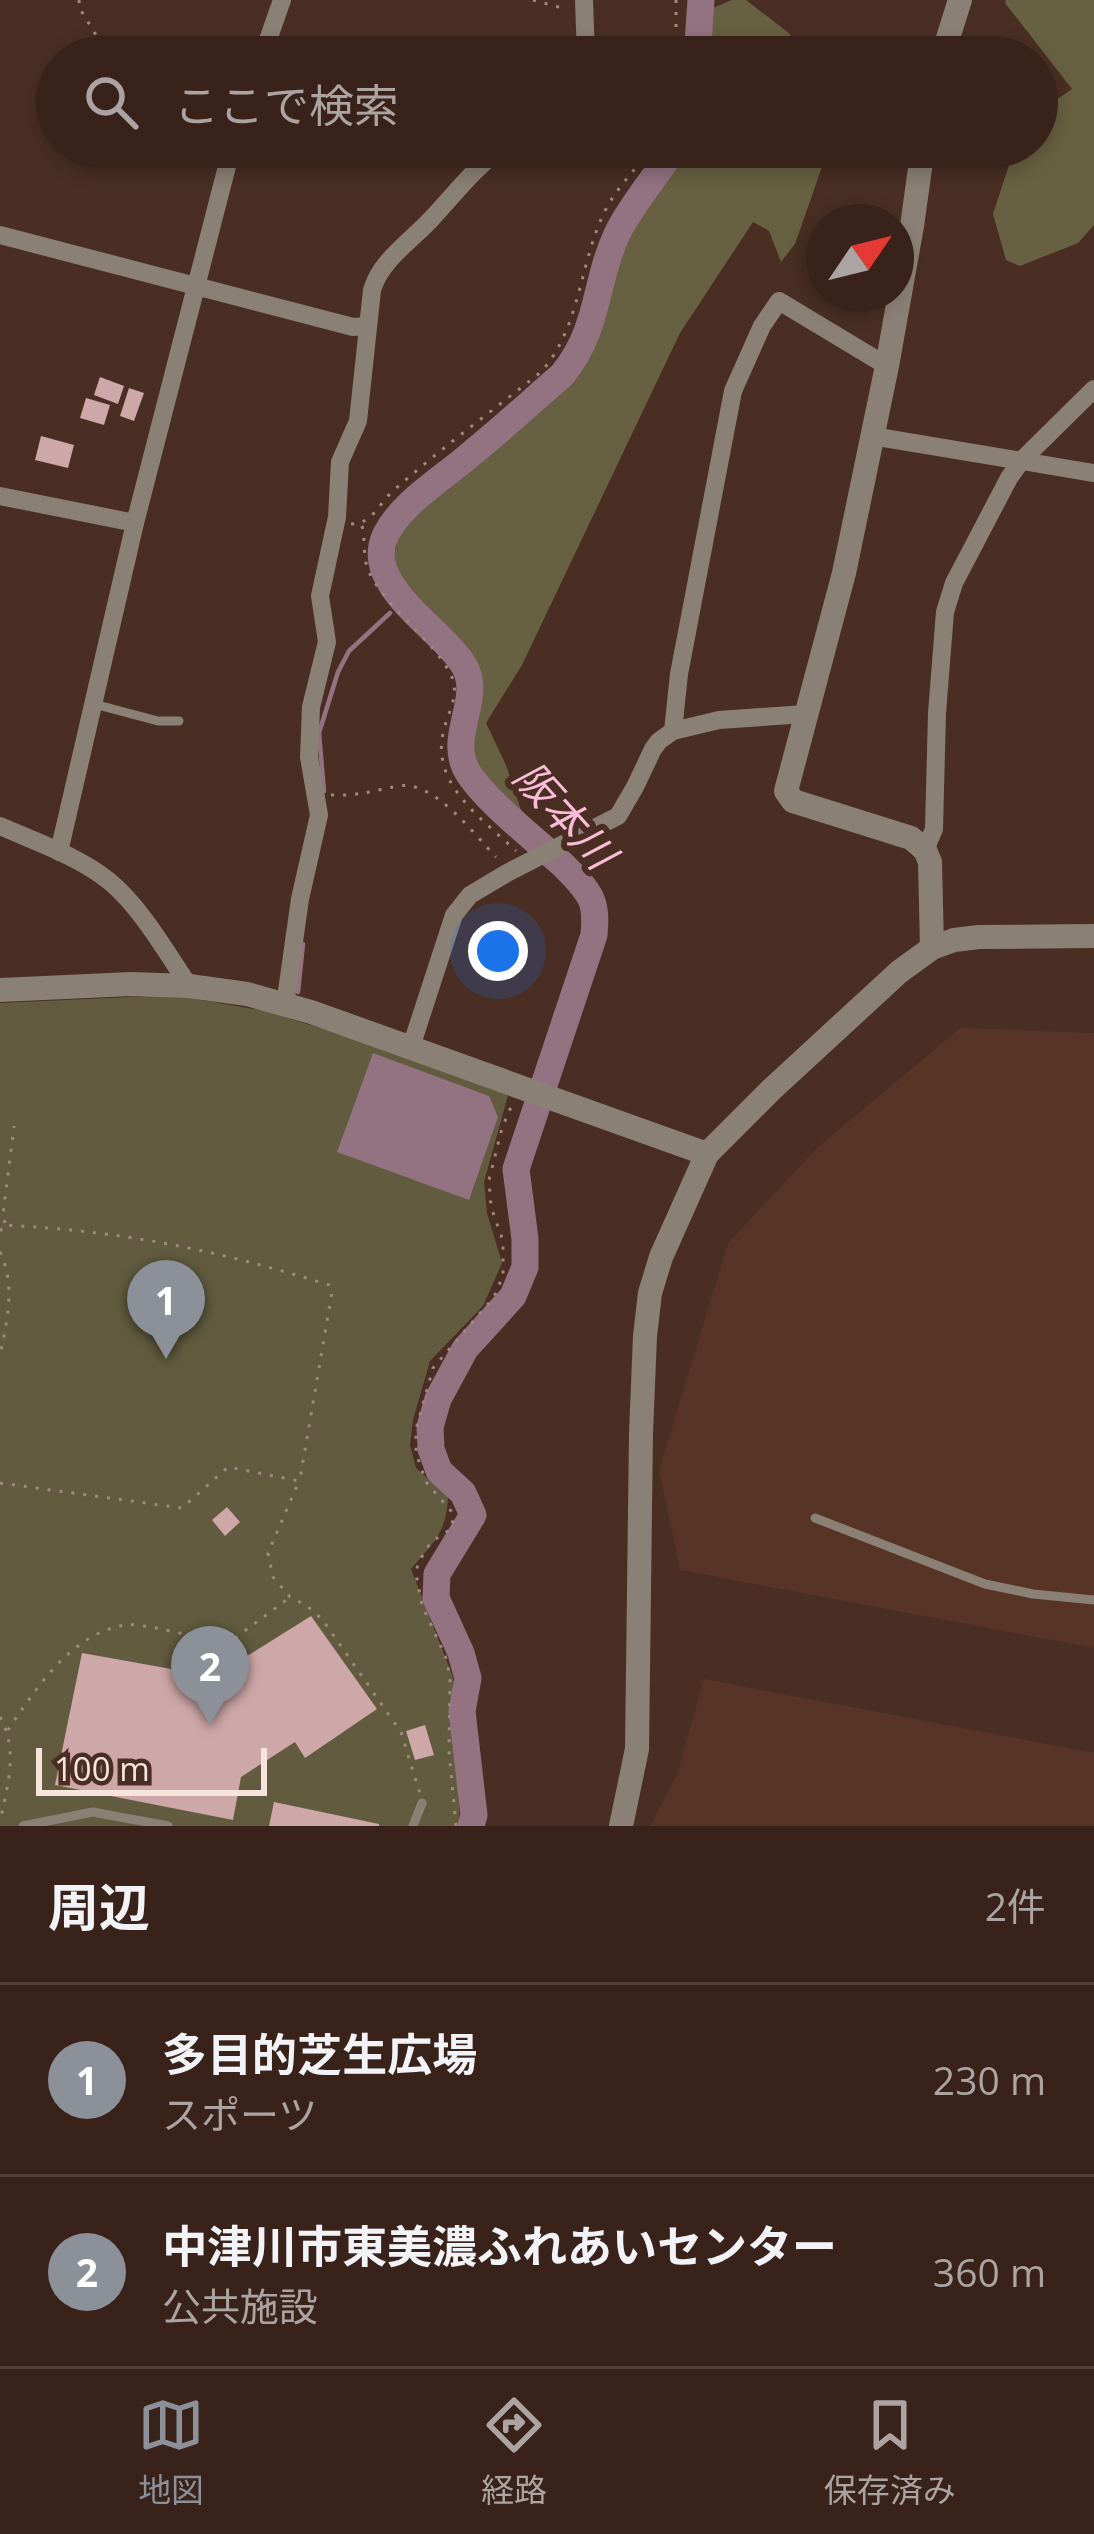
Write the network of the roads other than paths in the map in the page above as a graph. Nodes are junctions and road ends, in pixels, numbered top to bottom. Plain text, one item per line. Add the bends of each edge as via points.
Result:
1 (282, 0) edge
2 (960, 0) edge
3 (584, 5) edge
4 (269, 36) edge
5 (585, 36) edge
6 (948, 36) edge
7 (227, 168) edge
8 (476, 168) edge
9 (920, 168) edge
10 (0, 235) edge
11 (196, 286) junction
12 (368, 326) junction
13 (886, 366) junction
14 (1094, 389) edge
15 (872, 436) junction
16 (1022, 461) junction
17 (1094, 473) edge
18 (0, 496) edge
19 (135, 524) junction
20 (94, 704) junction
21 (805, 714) junction
22 (179, 721) dead end
23 (673, 730) junction
24 (0, 826) edge
25 (925, 850) junction
26 (59, 852) junction
27 (1094, 936) edge
28 (932, 948) junction
29 (189, 986) junction
30 (0, 990) edge
31 (285, 1004) junction
32 (411, 1047) junction
33 (707, 1154) junction
34 (815, 1518) dead end
35 (1094, 1600) edge
36 (422, 1803) road end
37 (23, 1826) edge
38 (168, 1826) edge
39 (413, 1826) edge
40 (621, 1826) edge

1 - 4 street
2 - 6 street
3 - 5 street
7 - 11 street
8 - 12 street via 378,272
9 - 13 street
10 - 11 street
11 - 12 street
11 - 19 street
12 - 31 street via 358,421 340,462 320,596 327,642 309,729 319,815
13 - 15 street
13 - 23 street via 779,301 762,326 733,391
14 - 16 street
15 - 16 street
15 - 21 street
16 - 17 street
16 - 25 street via 946,612 934,829
18 - 19 street
19 - 20 street
20 - 22 lane
20 - 26 street
21 - 23 street
21 - 25 street via 785,791 793,802 910,838
23 - 32 street via 653,748 618,816 507,873 454,915
24 - 26 street
25 - 28 street
26 - 29 street via 115,886
27 - 28 street via 979,938
28 - 33 street
29 - 30 street
29 - 31 street
31 - 32 street
32 - 33 street
33 - 40 street via 650,1293 637,1749
34 - 35 lane via 985,1584
36 - 39 lane
37 - 38 lane via 93,1812

